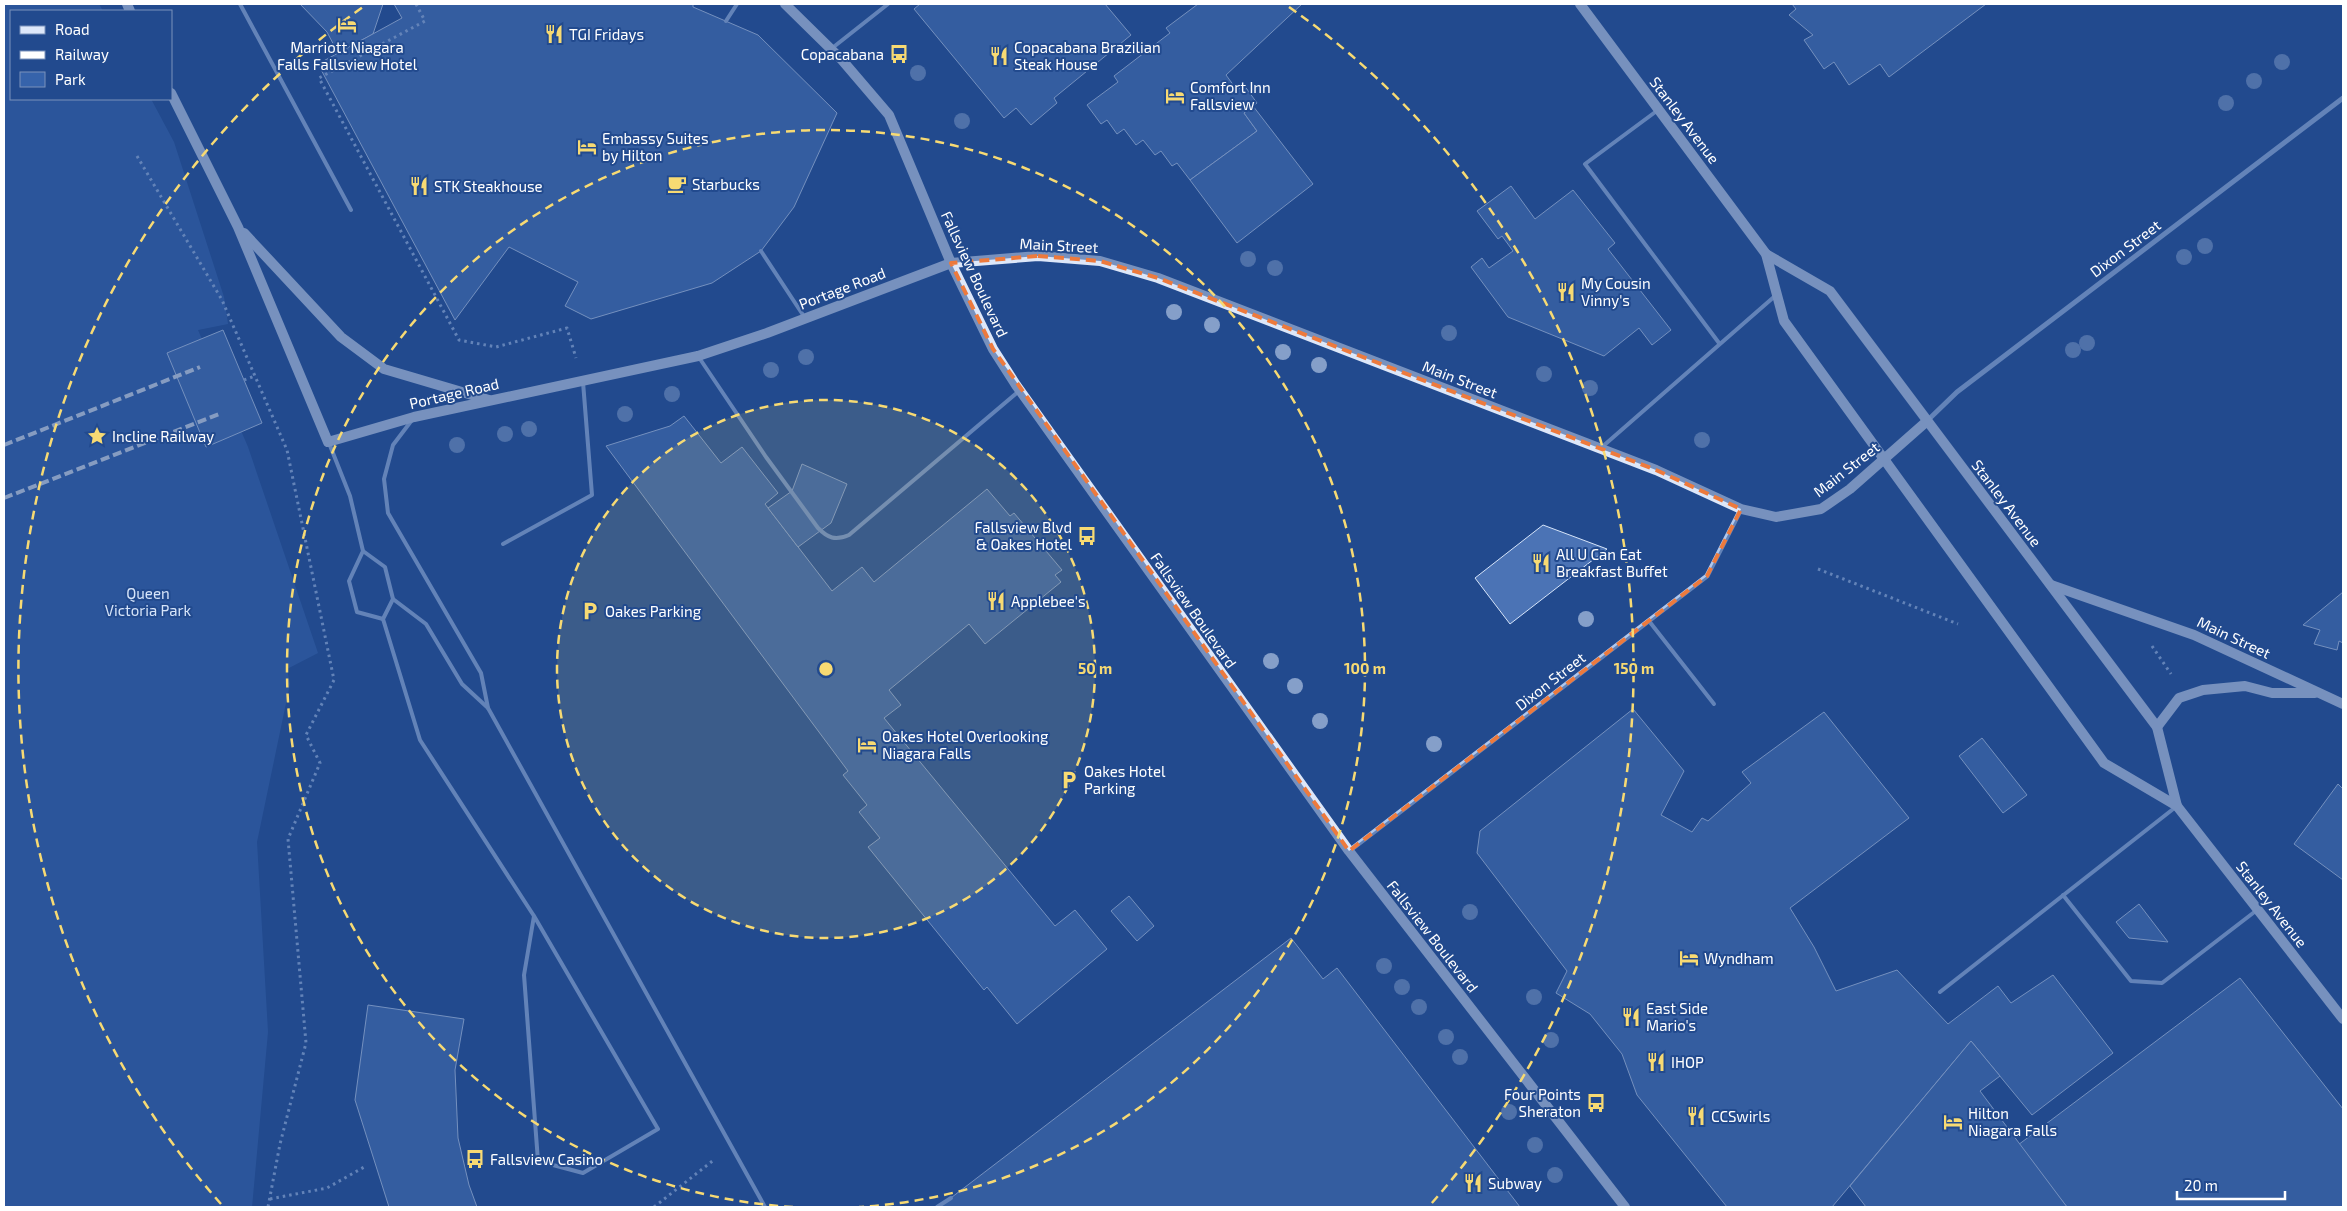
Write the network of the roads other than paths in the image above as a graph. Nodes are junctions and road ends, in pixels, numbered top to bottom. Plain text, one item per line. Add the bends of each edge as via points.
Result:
1 (240, 4) edge
2 (737, 4) edge
3 (786, 4) edge
4 (888, 4) edge
5 (1580, 4) edge
6 (726, 21) dead end
7 (831, 49) junction
8 (172, 95) edge
9 (2343, 98) edge
10 (1659, 110) junction
11 (351, 210) dead end
12 (238, 227) junction
13 (761, 251) dead end
14 (1766, 254) junction
15 (951, 263) junction
16 (1777, 294) junction
17 (804, 318) junction
18 (1719, 343) junction
19 (698, 356) junction
20 (582, 380) junction
21 (1020, 390) junction
22 (490, 400) junction
23 (414, 417) junction
24 (1926, 422) junction
25 (328, 442) junction
26 (1600, 449) junction
27 (1883, 460) junction
28 (1741, 510) junction
29 (503, 544) dead end
30 (363, 551) junction
31 (2051, 585) junction
32 (393, 599) junction
33 (383, 619) junction
34 (1649, 620) junction
35 (2318, 693) junction
36 (1714, 704) dead end
37 (2343, 704) edge
38 (488, 708) junction
39 (2157, 727) junction
40 (2177, 806) junction
41 (1349, 851) junction
42 (2063, 895) junction
43 (2258, 910) junction
44 (534, 916) junction
45 (1940, 992) dead end
46 (2343, 1019) edge
47 (951, 1198) dead end
48 (765, 1207) edge
49 (937, 1207) edge
50 (1626, 1207) edge

1 - 11 lane
2 - 6 lane
3 - 7 main road, Fallsview Boulevard
4 - 7 lane
5 - 10 main road, Stanley Avenue
7 - 15 main road, Fallsview Boulevard via 889,116
8 - 12 main road
9 - 24 street, Dixon Street via 1957,392
10 - 14 main road, Stanley Avenue
10 - 18 lane via 1585,164
12 - 22 main road via 341,338 384,369
12 - 25 main road
13 - 17 lane
14 - 16 main road, Stanley Avenue
14 - 24 main road, Stanley Avenue via 1830,291
15 - 17 main road, Portage Road
15 - 21 main road, Fallsview Boulevard via 993,348
15 - 26 main road, Main Street via 1038,256 1100,261 1158,278
16 - 18 lane
16 - 27 main road, Stanley Avenue via 1784,320
17 - 19 main road, Portage Road
18 - 26 lane
19 - 20 main road, Portage Road
19 - 21 lane via 818,528 827,537 840,539 849,535
20 - 22 main road, Portage Road
20 - 29 lane via 592,495
21 - 41 main road, Fallsview Boulevard
22 - 23 main road, Portage Road
23 - 25 main road, Portage Road
23 - 38 lane via 393,445 384,479 388,513 481,673
24 - 27 main road, Main Street
24 - 31 main road, Stanley Avenue
25 - 30 lane via 350,496
26 - 28 main road, Main Street via 1656,470
27 - 28 main road, Main Street via 1821,509 1776,517
27 - 40 main road, Stanley Avenue via 2104,763
28 - 34 street, Dixon Street via 1707,576
30 - 32 lane via 385,567
30 - 33 lane via 349,581 357,612
31 - 35 main road, Main Street via 2194,634
31 - 39 main road, Stanley Avenue
32 - 33 lane
32 - 38 lane via 426,624 462,684
33 - 44 lane via 420,740
34 - 36 lane
34 - 41 street, Dixon Street
35 - 37 main road, Main Street
35 - 39 main road, Main Street via 2272,692 2245,686 2203,690 2179,698
38 - 48 lane
39 - 40 main road, Stanley Avenue
40 - 42 lane
40 - 43 main road, Stanley Avenue
41 - 50 main road, Fallsview Boulevard
42 - 43 lane via 2131,981 2162,983
42 - 45 lane
43 - 46 main road, Stanley Avenue
44 - 44 lane via 524,975 538,1161 583,1174 658,1129
47 - 49 lane

